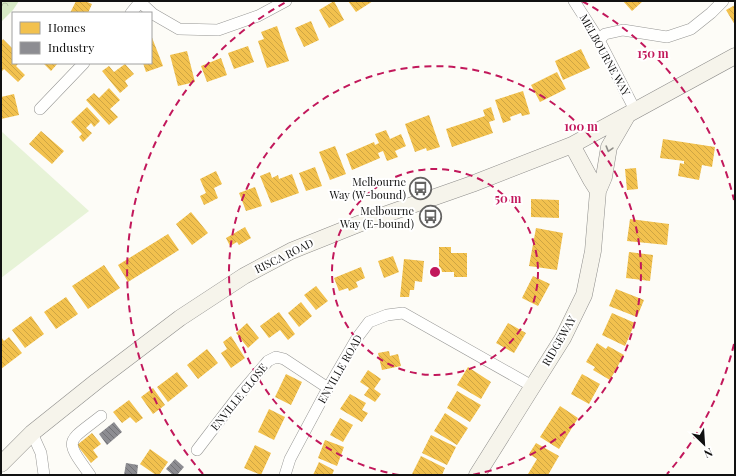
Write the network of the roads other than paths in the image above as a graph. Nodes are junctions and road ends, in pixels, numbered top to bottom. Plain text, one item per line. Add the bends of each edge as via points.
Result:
1 (286, 1) edge
2 (574, 1) edge
3 (723, 1) edge
4 (140, 2) edge
5 (131, 12) edge
6 (151, 12) edge
7 (152, 13) edge
8 (599, 40) junction
9 (735, 56) edge
10 (83, 64) edge
11 (40, 109) dead end
12 (631, 112) junction
13 (572, 145) junction
14 (598, 191) junction
15 (532, 386) junction
16 (328, 388) junction
17 (101, 416) dead end
18 (32, 433) junction
19 (197, 450) dead end
20 (1, 464) edge
21 (44, 475) edge
22 (90, 475) edge
23 (285, 475) edge
24 (477, 475) edge

1 - 7 street via 258,16 218,30 179,29
2 - 8 street, MELBOURNE WAY
3 - 8 street via 691,30 667,37 623,30 605,34
4 - 5 street
4 - 6 street
8 - 12 street, MELBOURNE WAY
9 - 12 main road, RISCA ROAD
10 - 11 street
12 - 13 main road, RISCA ROAD
12 -> 14 main road, RIDGEWAY via 609,147 604,177
13 - 14 main road
13 - 18 main road, RISCA ROAD via 361,223 291,251 244,276 180,318
14 - 15 main road, RIDGEWAY via 593,251 584,295 563,338
15 - 16 street, ENVILLE ROAD via 403,313 387,315 369,322
15 - 24 main road, RIDGEWAY
16 - 19 street, ENVILLE CLOSE via 284,359 276,357 268,361 239,394
16 - 23 street, ENVILLE ROAD via 290,459
17 - 22 street via 73,438 71,445
18 - 20 main road, RISCA ROAD
18 - 21 street via 40,453

